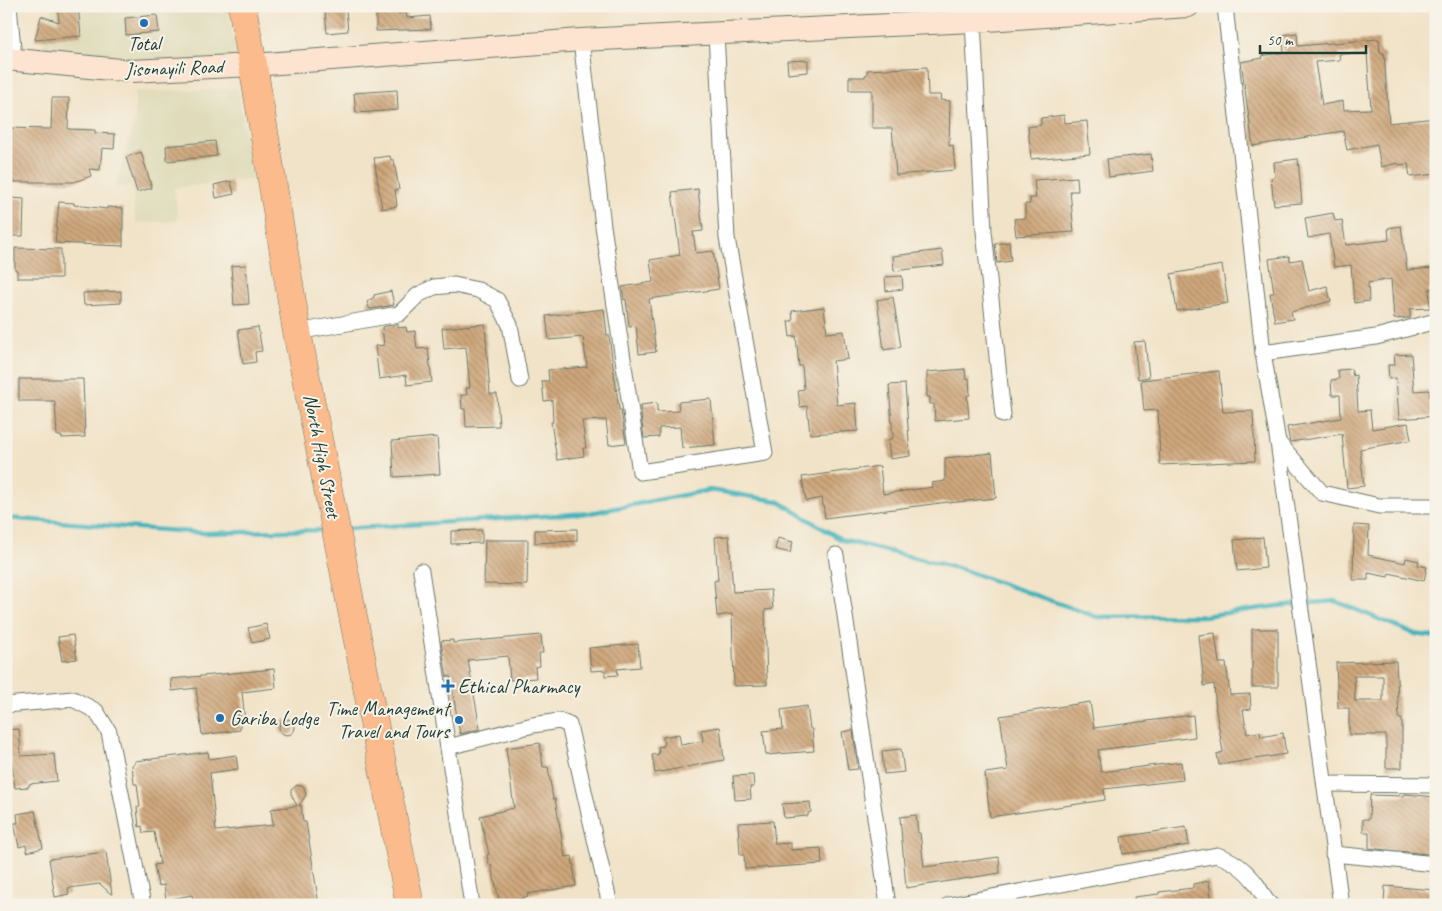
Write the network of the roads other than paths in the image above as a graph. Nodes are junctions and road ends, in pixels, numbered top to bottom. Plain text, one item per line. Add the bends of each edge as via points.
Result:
1 (9, 6) edge
2 (242, 6) edge
3 (1188, 6) edge
4 (1225, 6) edge
5 (1154, 7) edge
6 (973, 21) junction
7 (716, 34) junction
8 (581, 40) junction
9 (10, 59) edge
10 (253, 65) junction
11 (1436, 321) edge
12 (298, 332) junction
13 (1263, 354) junction
14 (520, 380) dead end
15 (1003, 415) dead end
16 (1278, 442) junction
17 (1436, 506) edge
18 (836, 555) dead end
19 (421, 571) dead end
20 (6, 705) edge
21 (448, 747) junction
22 (1325, 784) junction
23 (1436, 785) edge
24 (1333, 854) junction
25 (1436, 864) edge
26 (143, 905) edge
27 (410, 905) edge
28 (472, 905) edge
29 (610, 905) edge
30 (888, 905) edge
31 (949, 905) edge
32 (1271, 905) edge
33 (1341, 905) edge

1 - 9 street
2 - 10 highway, North High Street
3 - 5 street, Jisonayili Road
4 - 13 street
5 - 6 street, Jisonayili Road
6 - 7 street, Jisonayili Road
6 - 15 street via 984,231
7 - 8 street, Jisonayili Road
7 - 8 street via 726,238 765,453 640,472 603,226
8 - 10 street, Jisonayili Road
9 - 10 street, Jisonayili Road via 131,71
10 - 12 highway, North High Street
11 - 13 street via 1376,337
12 - 14 street via 399,314 418,295 434,287 454,285 478,290 497,300 510,325
12 - 27 highway, North High Street
13 - 16 street
16 - 17 street via 1322,493 1379,506
16 - 22 street
18 - 30 street
19 - 21 street
20 - 26 street via 73,699 96,712 109,732
21 - 28 street
21 - 29 street via 533,725 559,721 569,725
22 - 23 street
22 - 24 street
24 - 25 street
24 - 33 street
31 - 32 street via 1216,855 1233,861

